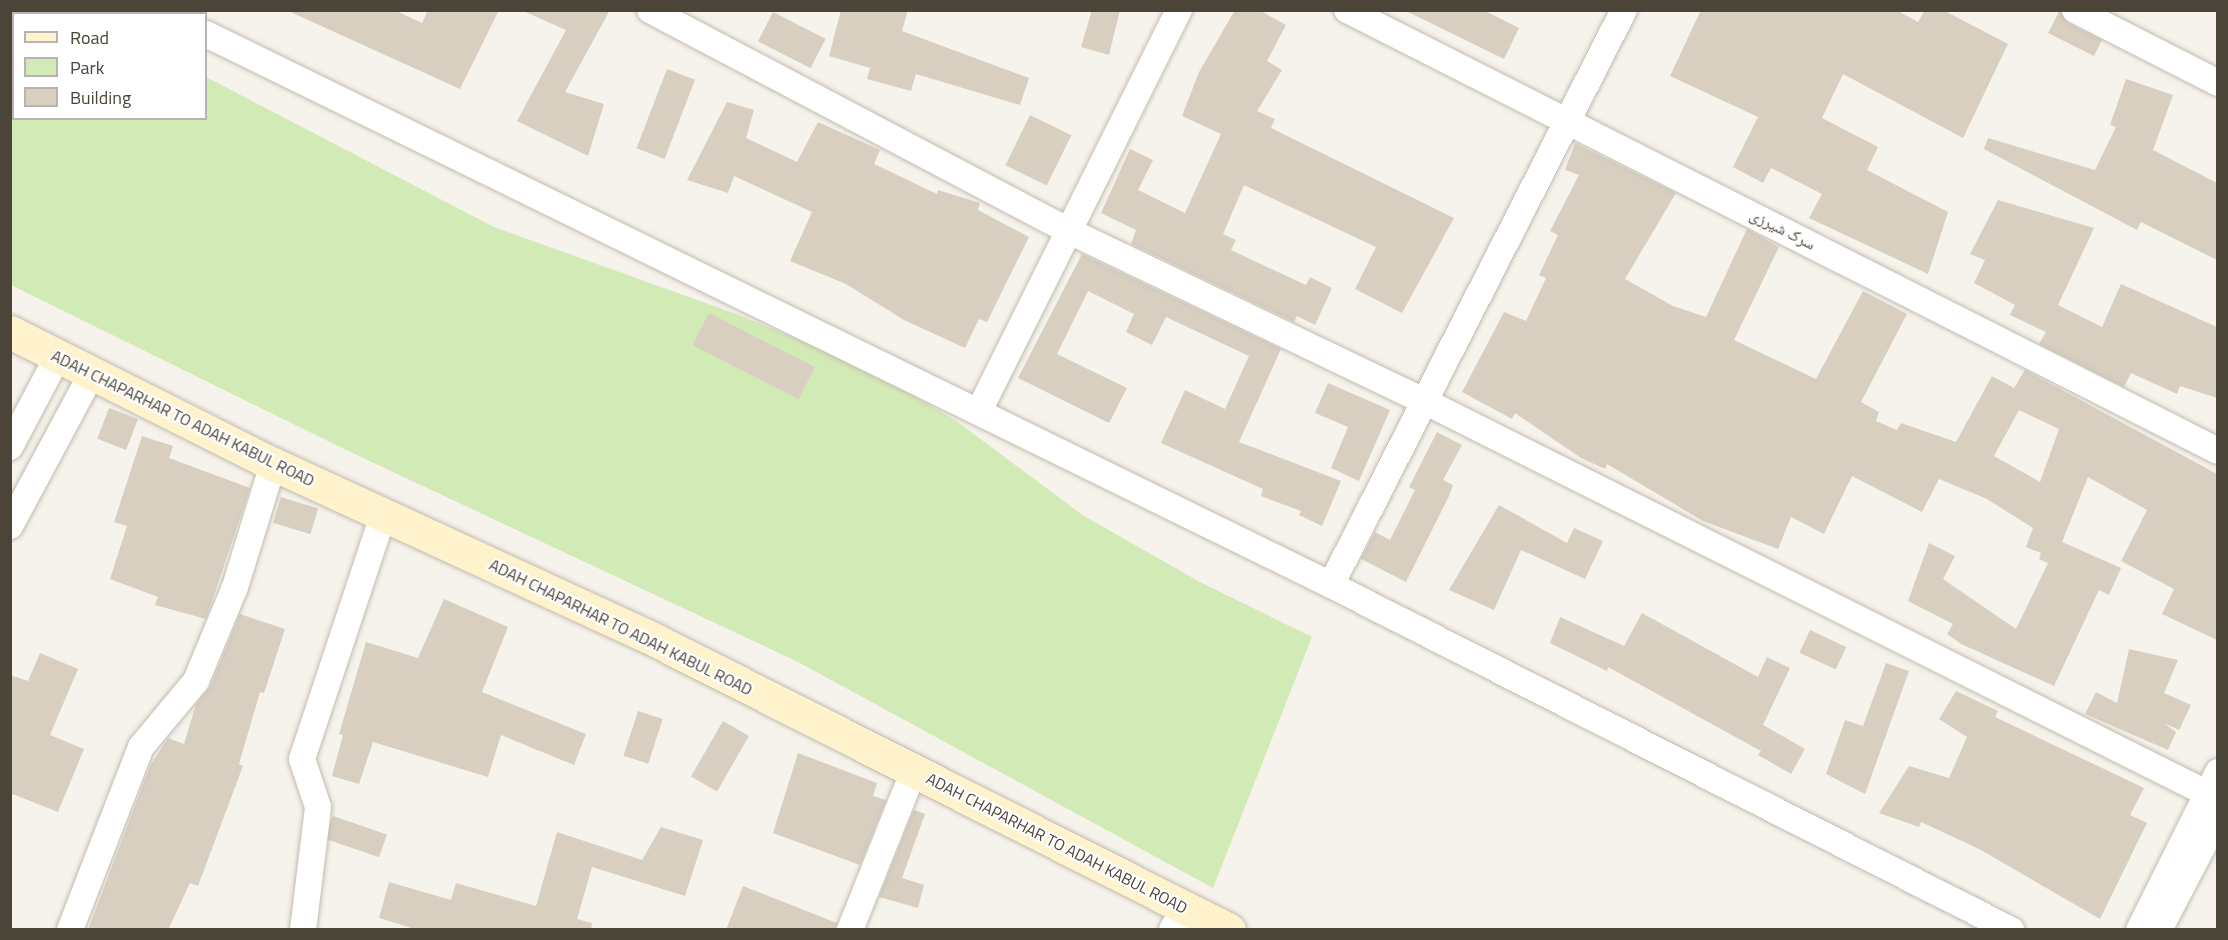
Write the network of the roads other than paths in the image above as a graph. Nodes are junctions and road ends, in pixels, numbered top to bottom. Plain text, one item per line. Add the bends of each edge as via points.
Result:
1 (650, 10) edge
2 (1179, 10) edge
3 (1347, 10) edge
4 (1624, 10) edge
5 (2075, 10) edge
6 (207, 33) edge
7 (2217, 83) edge
8 (1572, 121) junction
9 (1068, 231) junction
10 (13, 338) edge
11 (58, 356) junction
12 (91, 375) junction
13 (1426, 402) junction
14 (979, 411) junction
15 (10, 447) edge
16 (2217, 451) edge
17 (273, 464) junction
18 (383, 515) junction
19 (10, 526) edge
20 (1331, 585) junction
21 (914, 770) junction
22 (2214, 788) edge
23 (2217, 817) edge
24 (1179, 918) edge
25 (70, 930) edge
26 (303, 930) edge
27 (850, 930) edge
28 (1229, 930) edge
29 (2011, 930) edge
30 (2139, 930) edge
31 (2159, 930) edge

1 - 9 street
2 - 9 street
3 - 8 street, سرک شیرزی
4 - 8 street
5 - 7 street
6 - 14 street
8 - 13 street
8 - 16 street, سرک شیرزی
9 - 13 street
9 - 14 street
10 - 11 main road, ADAH CHAPARHAR TO ADAH KABUL ROAD
11 - 12 main road, ADAH CHAPARHAR TO ADAH KABUL ROAD
11 - 15 street
12 - 17 main road, ADAH CHAPARHAR TO ADAH KABUL ROAD
12 - 19 street
13 - 20 street
13 - 22 street
14 - 20 street
17 - 18 main road, ADAH CHAPARHAR TO ADAH KABUL ROAD
17 - 25 street via 235,587 196,681 141,747
18 - 21 main road, ADAH CHAPARHAR TO ADAH KABUL ROAD via 657,641
18 - 26 street via 302,759 318,807
20 - 29 street
21 - 24 main road, ADAH CHAPARHAR TO ADAH KABUL ROAD
21 - 27 street
22 - 30 street
23 - 31 street
24 - 28 main road, ADAH CHAPARHAR TO ADAH KABUL ROAD

